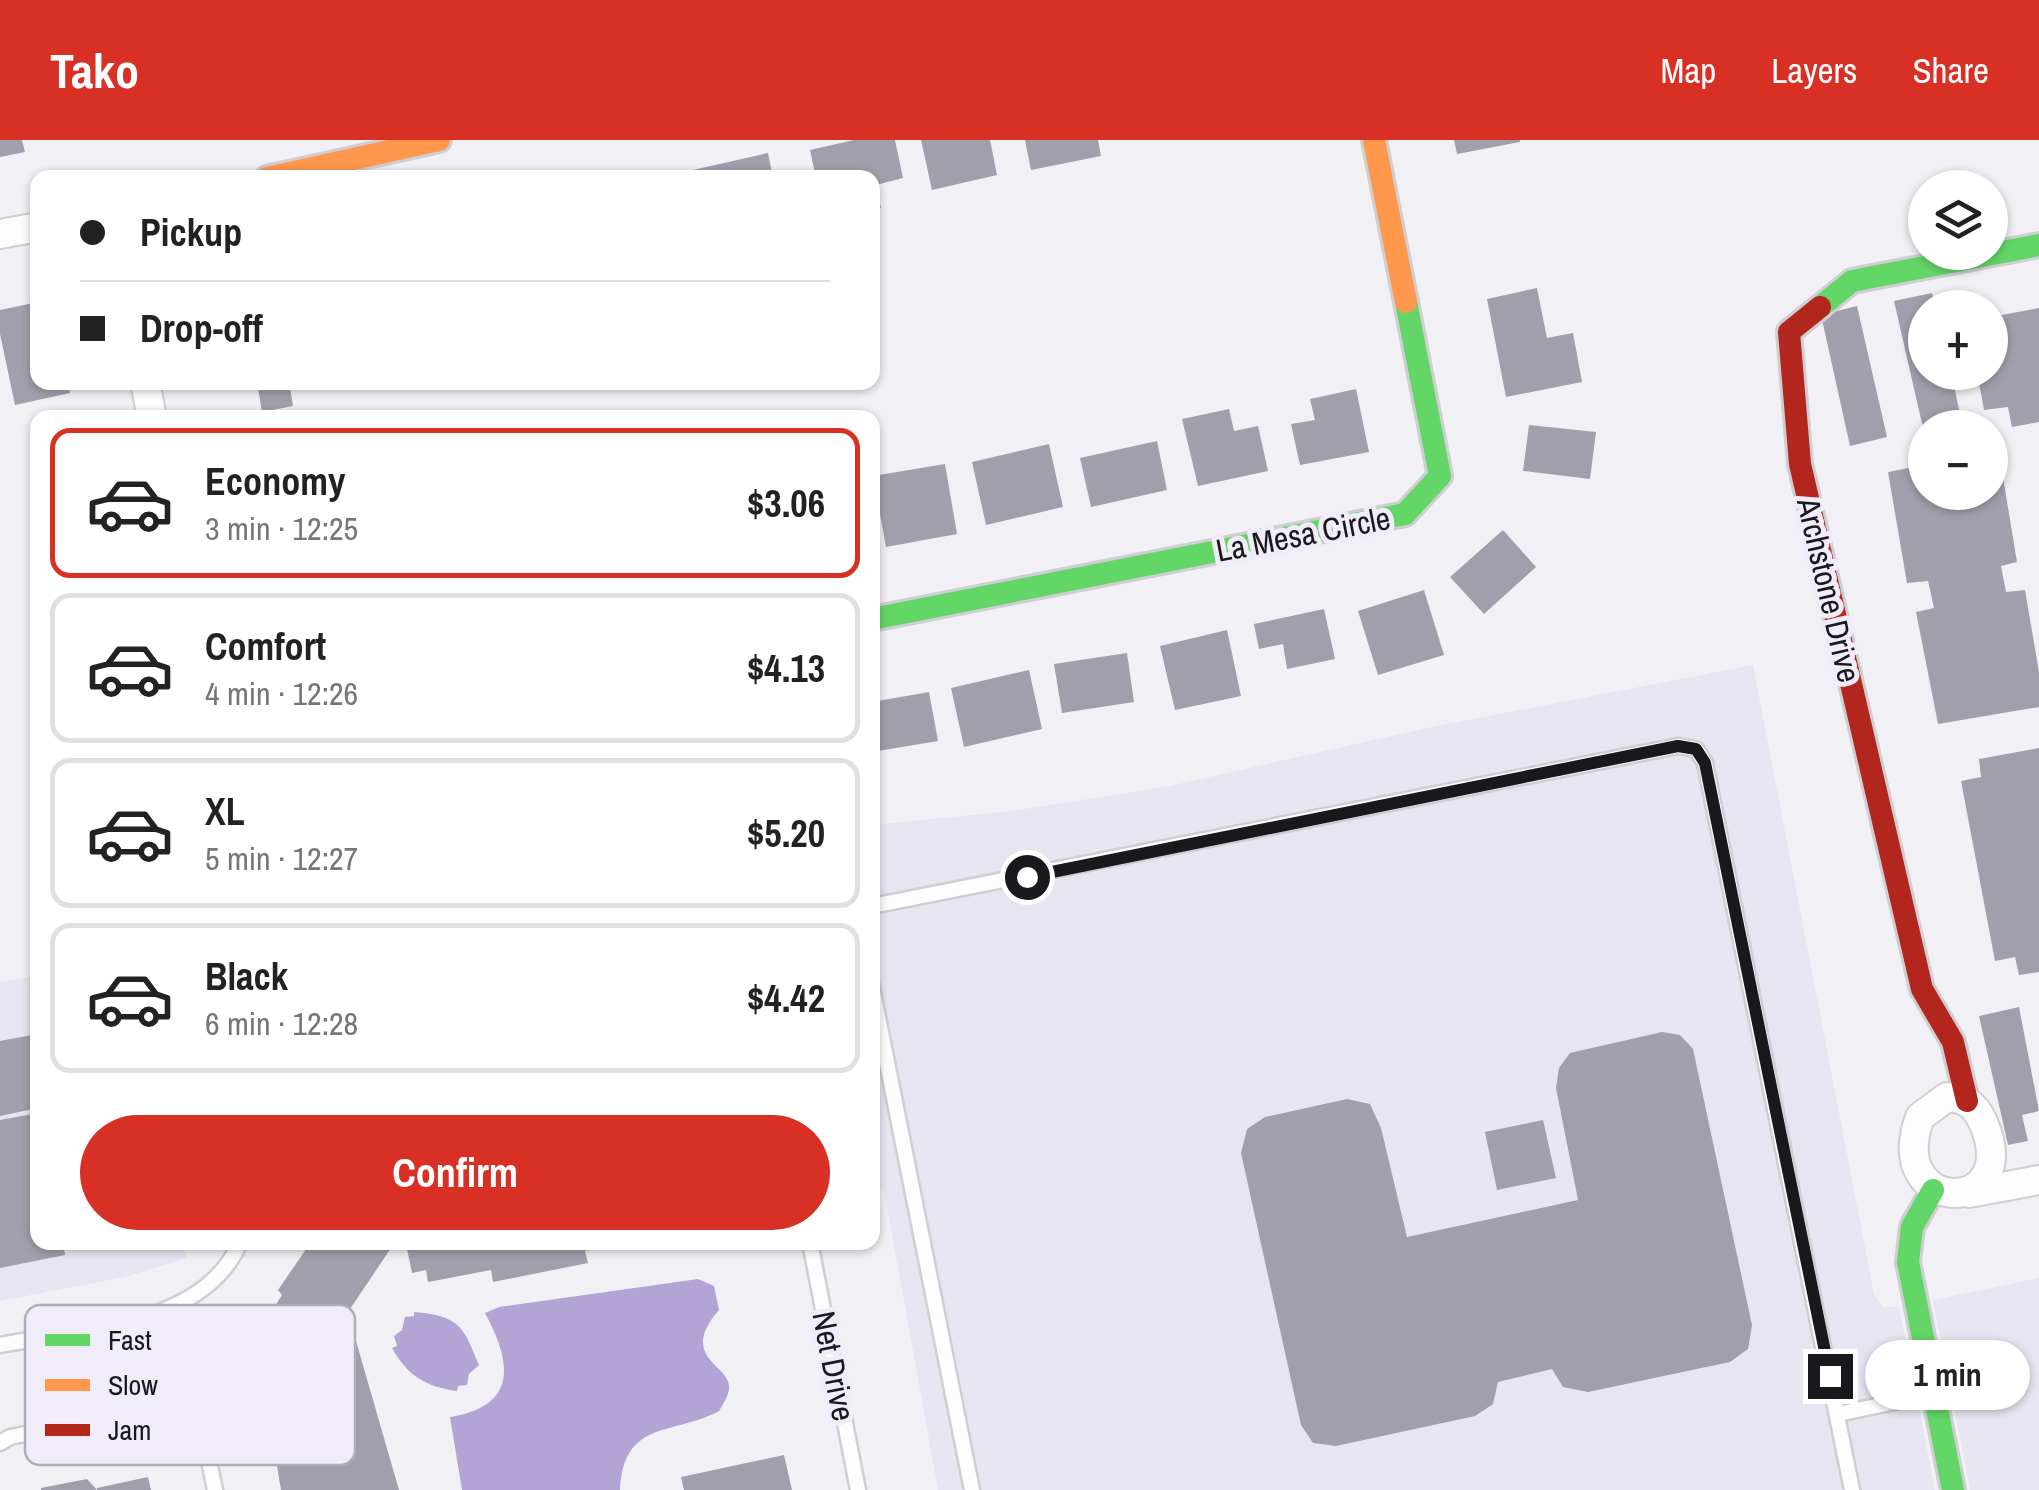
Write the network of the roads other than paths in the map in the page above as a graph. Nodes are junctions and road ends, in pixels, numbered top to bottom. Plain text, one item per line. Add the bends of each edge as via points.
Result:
1 (439, 140) edge
2 (1374, 140) edge
3 (303, 170) edge
4 (30, 228) edge
5 (0, 234) edge
6 (2039, 245) edge
7 (880, 617) edge
8 (880, 904) edge
9 (880, 1027) edge
10 (1967, 1101) junction
11 (2039, 1180) edge
12 (1933, 1190) junction
13 (1969, 1193) junction
14 (235, 1250) edge
15 (812, 1250) edge
16 (179, 1305) edge
17 (25, 1340) edge
18 (0, 1345) edge
19 (1934, 1394) junction
20 (1838, 1414) junction
21 (25, 1434) edge
22 (0, 1443) edge
23 (210, 1465) edge
24 (215, 1490) edge
25 (858, 1490) edge
26 (972, 1490) edge
27 (1852, 1490) edge
28 (1953, 1490) edge

1 - 3 street
2 - 7 street, La Mesa Circle via 1440,476 1405,514
4 - 5 street
6 - 10 street, Archstone Drive via 1852,281 1789,332 1800,464 1908,931 1922,989 1953,1042
8 - 20 lane via 1678,746 1696,749 1705,763
9 - 26 lane
10 - 12 street via 1947,1097 1920,1117 1914,1132 1915,1161
10 - 13 street via 1990,1144 1982,1182
11 - 13 street
12 - 13 street
12 - 19 street via 1912,1227 1908,1262
14 - 16 lane via 215,1280
15 - 25 lane, Net Drive
17 - 18 lane
19 - 20 lane
19 - 28 street
20 - 27 lane
21 - 22 lane
23 - 24 lane

